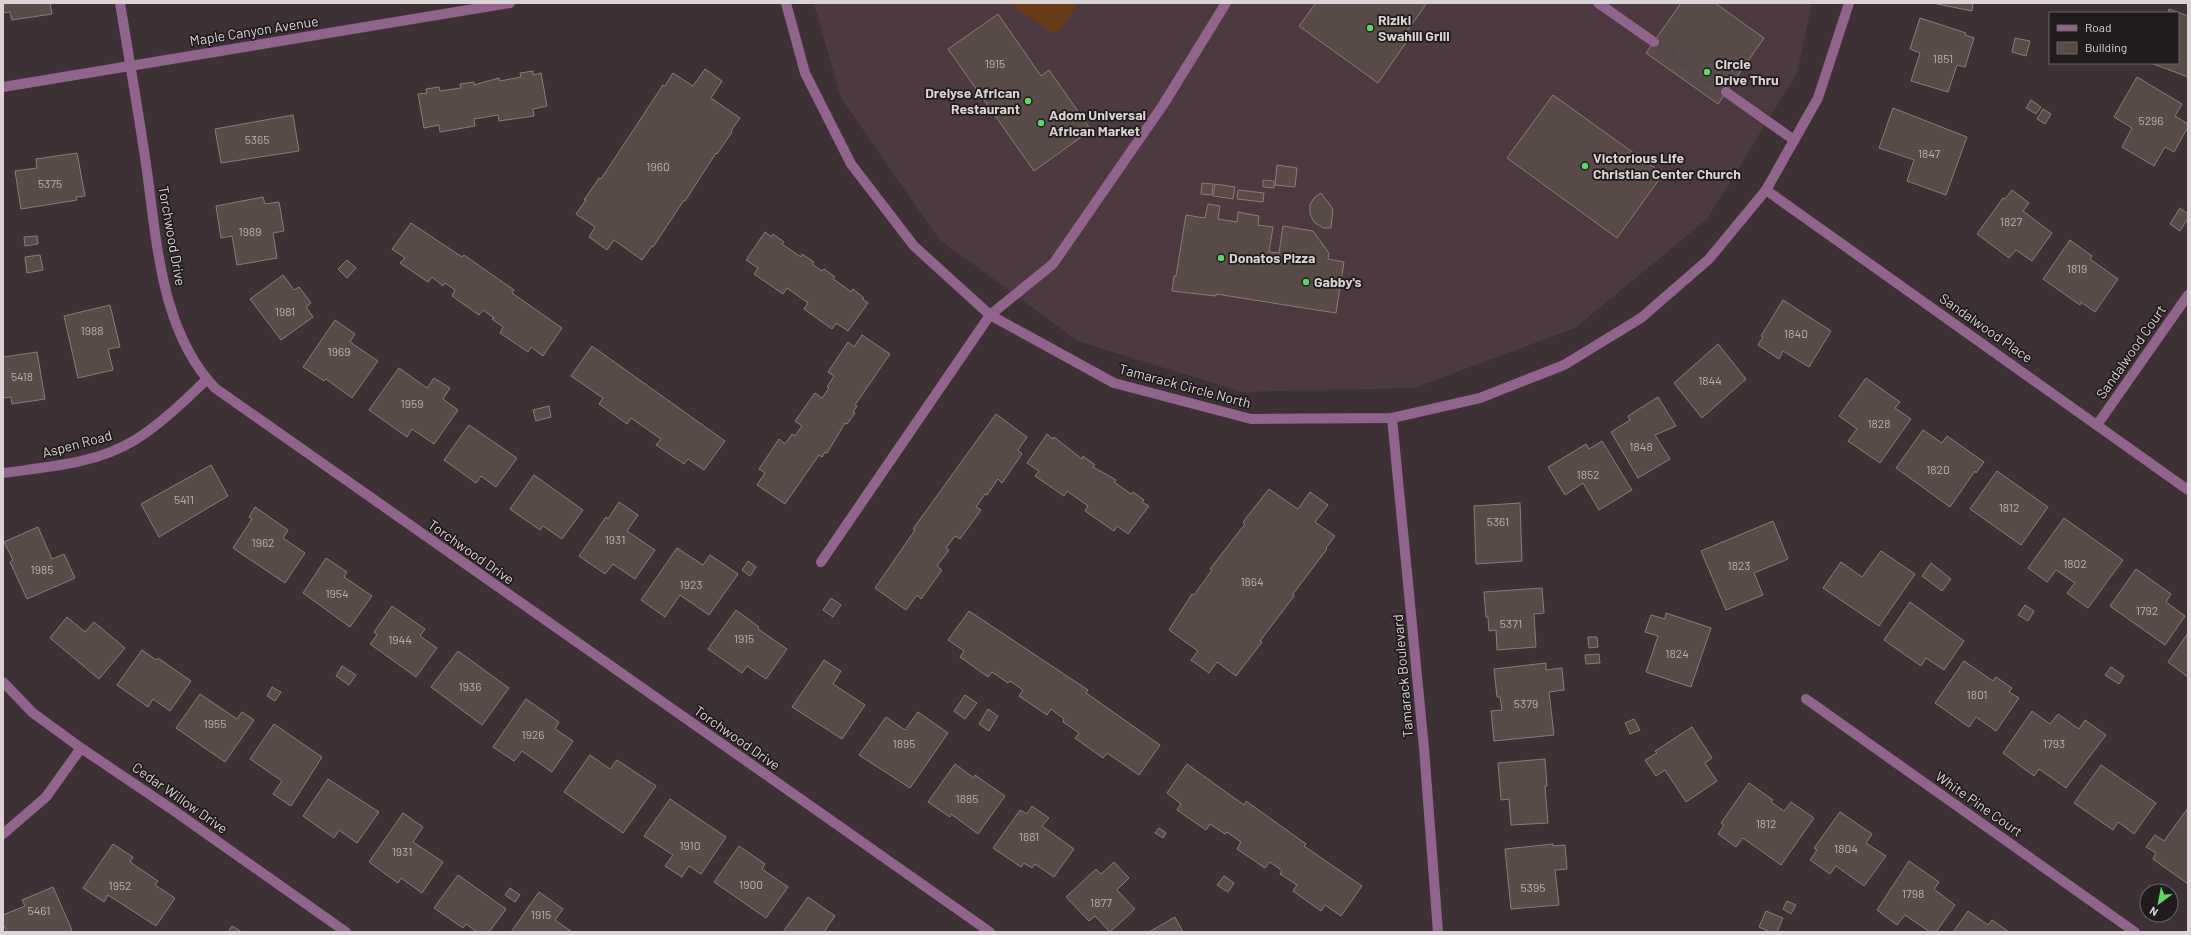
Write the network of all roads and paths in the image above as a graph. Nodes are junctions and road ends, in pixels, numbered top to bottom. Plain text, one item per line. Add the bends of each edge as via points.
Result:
1 (120, 3) edge
2 (510, 3) edge
3 (786, 3) edge
4 (1226, 3) edge
5 (1598, 3) edge
6 (1849, 3) edge
7 (1654, 42) tunnel mouth
8 (131, 65) junction
9 (3, 87) edge
10 (1726, 92) tunnel mouth
11 (1794, 140) junction
12 (1766, 190) junction
13 (2188, 295) edge
14 (990, 315) junction
15 (207, 379) junction
16 (1392, 418) junction
17 (2097, 424) junction
18 (3, 473) edge
19 (2188, 490) edge
20 (821, 562) dead end
21 (3, 682) edge
22 (1806, 699) dead end
23 (81, 748) junction
24 (3, 834) edge
25 (346, 932) edge
26 (990, 932) edge
27 (1438, 932) edge
28 (2135, 932) edge

1 - 8 street, Torchwood Drive
2 - 8 street, Maple Canyon Avenue
3 - 14 street, Tamarack Circle North via 805,73 851,164 914,246
4 - 14 street via 1163,105 1053,264
5 - 7 street
6 - 11 street, Tamarack Circle North via 1818,98
8 - 9 street, Maple Canyon Avenue
8 - 15 street, Torchwood Drive via 163,282 183,342
10 - 11 street
11 - 12 street, Tamarack Circle North
12 - 16 street, Tamarack Circle North via 1709,259 1640,318 1570,361 1480,398
12 - 17 street, Sandalwood Place
13 - 17 street, Sandalwood Court
14 - 16 street, Tamarack Circle North via 1114,383 1251,419
14 - 20 street
15 - 18 street, Aspen Road via 159,423 135,440 114,450 68,464
15 - 26 street, Torchwood Drive via 392,514
16 - 27 street, Tamarack Boulevard via 1424,748
17 - 19 street, Sandalwood Place
21 - 23 street, Cedar Willow Drive via 33,713
22 - 28 street, White Pine Court
23 - 24 street via 46,797
23 - 25 street, Cedar Willow Drive

